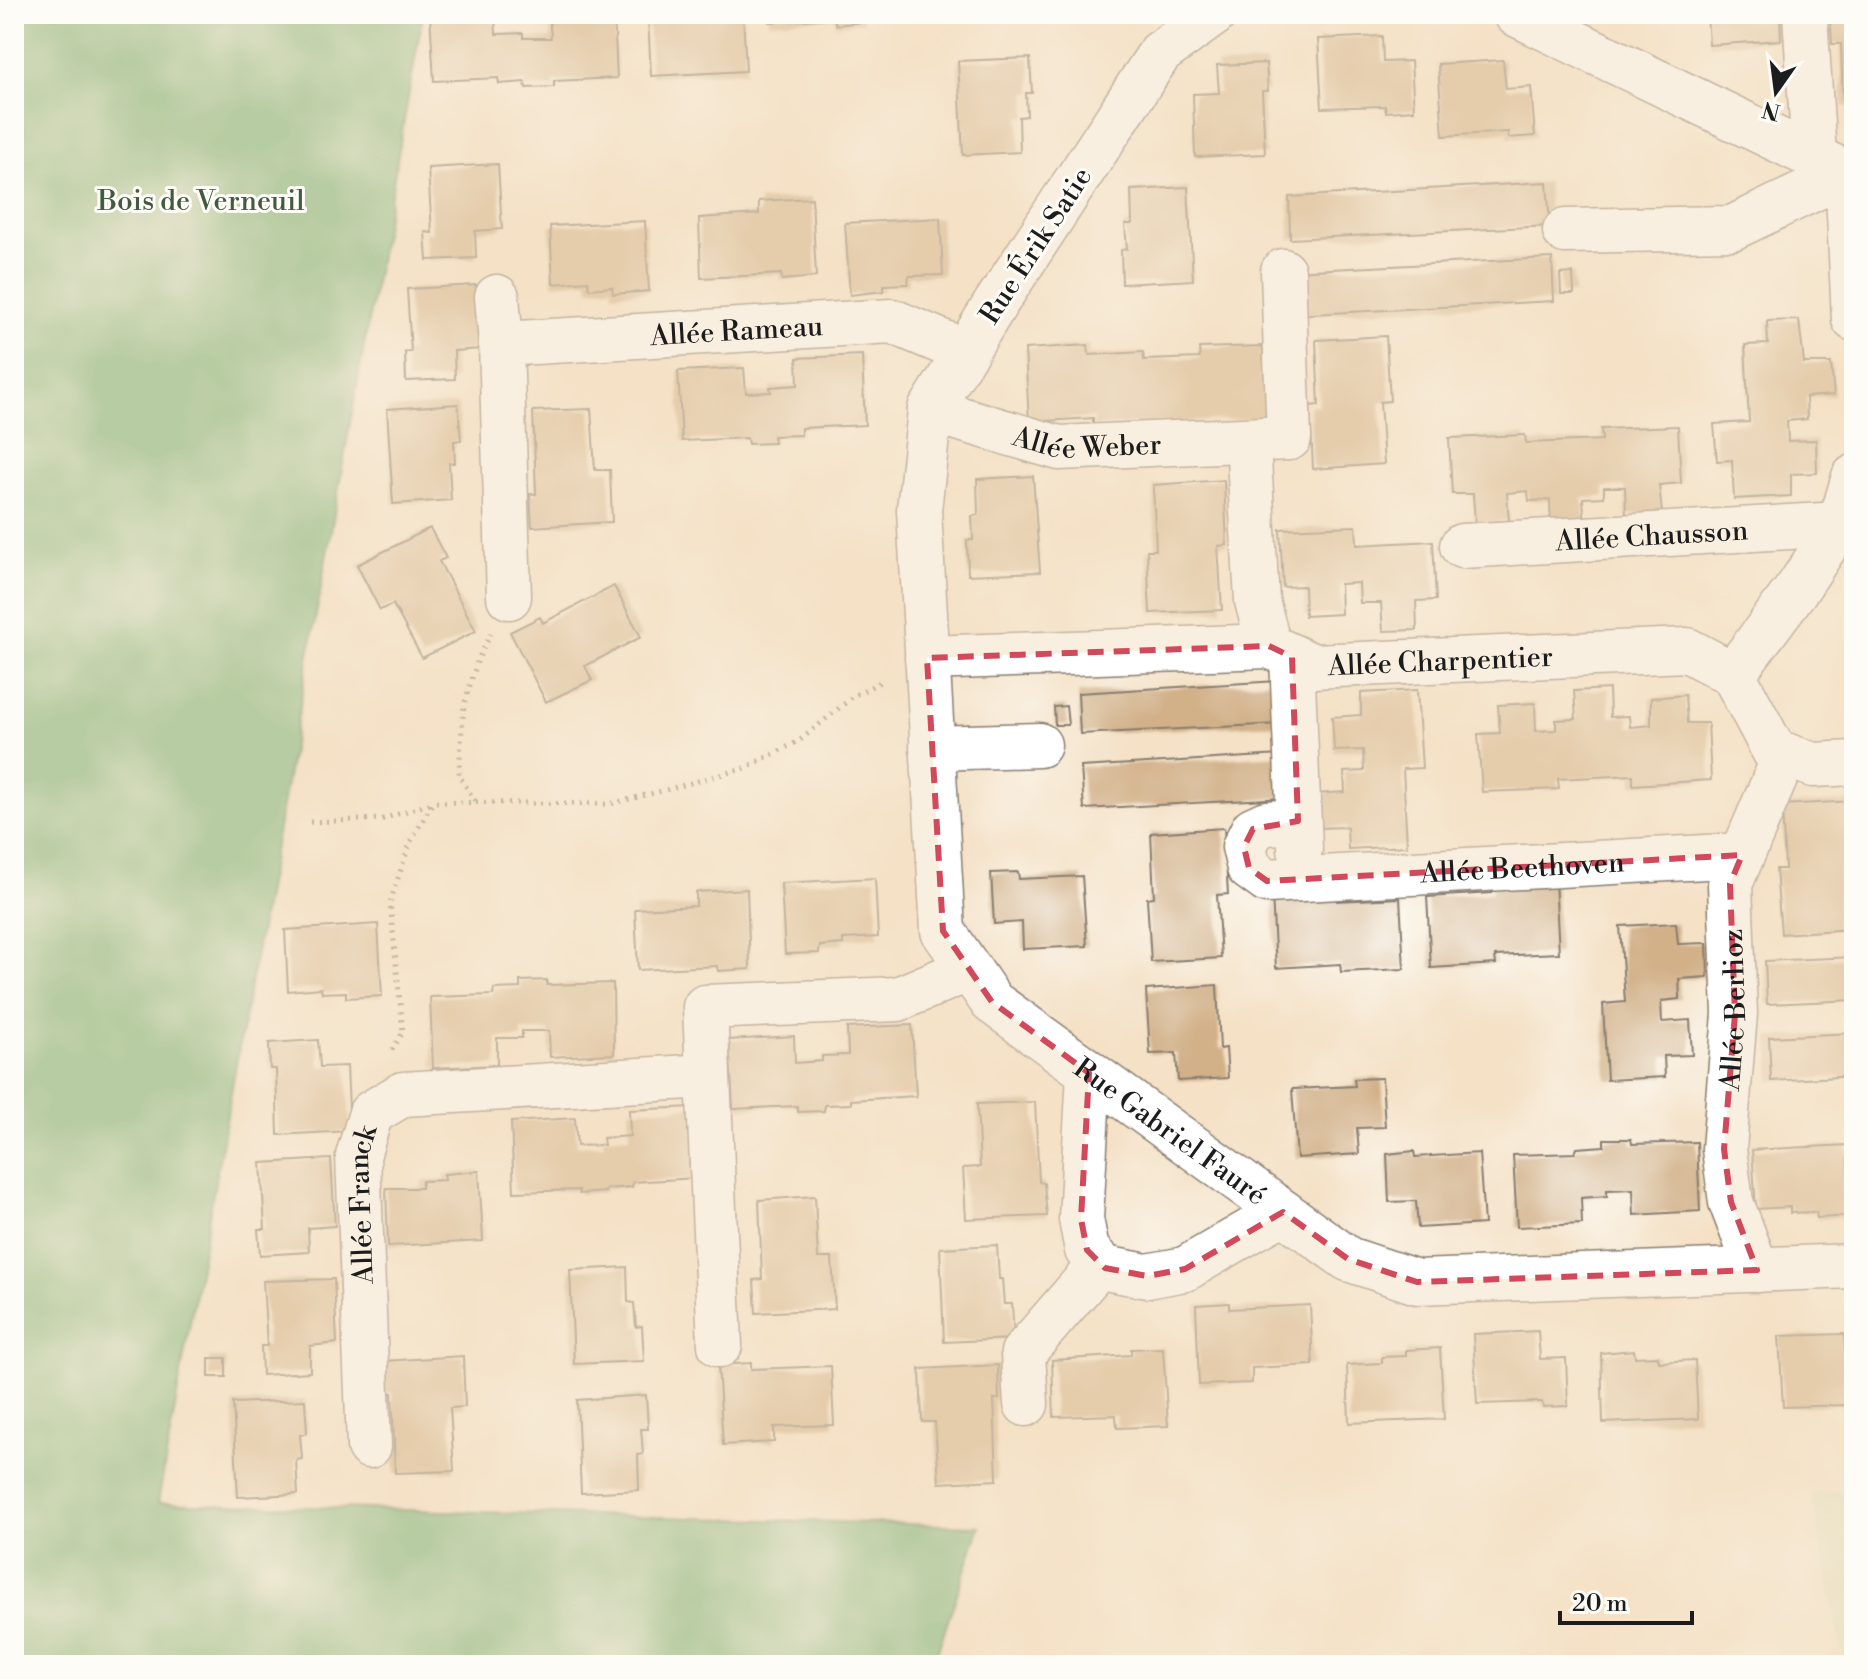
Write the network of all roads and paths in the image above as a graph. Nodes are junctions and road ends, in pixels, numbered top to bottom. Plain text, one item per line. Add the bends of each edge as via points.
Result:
1 (1214, 14) edge
2 (1516, 14) edge
3 (1805, 14) edge
4 (1838, 167) edge
5 (1565, 231) dead end
6 (1283, 271) dead end
7 (497, 297) dead end
8 (1854, 319) edge
9 (501, 344) junction
10 (966, 352) junction
11 (930, 410) junction
12 (1248, 441) junction
13 (1854, 477) edge
14 (919, 510) joint
15 (1840, 524) junction
16 (1462, 546) dead end
17 (509, 597) joint
18 (1281, 652) junction
19 (927, 658) junction
20 (1733, 674) junction
21 (1039, 745) dead end
22 (932, 748) junction
23 (1785, 755) junction
24 (1854, 763) edge
25 (433, 802) junction
26 (476, 802) junction
27 (310, 822) dead end
28 (1742, 855) junction
29 (969, 969) junction
30 (1089, 1073) junction
31 (708, 1076) junction
32 (371, 1113) junction
33 (1283, 1212) junction
34 (1100, 1264) junction
35 (1854, 1266) edge
36 (1757, 1270) junction
37 (720, 1345) dead end
38 (1026, 1404) dead end
39 (369, 1446) dead end

1 - 10 street, Rue Érik Satie via 1160,53
2 - 4 street
3 - 4 street
4 - 5 street via 1732,228
4 - 8 street
6 - 12 street, Allée Weber via 1289,438
7 - 9 street
9 - 10 street, Allée Rameau via 892,321
9 - 17 street
10 - 11 street, Rue Érik Satie
11 - 12 street, Allée Weber via 1059,448
11 - 14 street, Rue Érik Satie
12 - 18 street via 1257,601
13 - 15 street
14 - 19 street, Rue Gabriel Fauré
15 - 16 street, Allée Chausson
15 - 20 street
17 - 26 path via 478,659 464,705 459,775
18 - 19 street, Allée Charpentier
18 - 20 street, Allée Charpentier via 1313,666 1687,650
18 - 28 street, Allée Beethoven via 1303,879
19 - 22 street, Rue Gabriel Fauré
19 - 26 path via 855,695 799,741 745,768 610,804
20 - 23 street via 1774,751
21 - 22 street
22 - 29 street, Rue Gabriel Fauré via 943,931
23 - 24 street via 1813,765
23 - 28 street, Allée Berlioz
25 - 26 path
25 - 27 path via 383,819
25 - 32 path via 410,843 390,902 403,1032 382,1067
28 - 36 street, Allée Berlioz via 1730,884 1735,1014 1724,1149 1731,1202
29 - 30 street, Rue Gabriel Fauré via 992,1002
29 - 31 street via 898,999 705,1007
30 - 33 street, Rue Gabriel Fauré
30 - 34 street via 1081,1219 1087,1250
31 - 32 street, Allée Franck via 403,1094
31 - 37 street
32 - 39 street, Allée Franck via 358,1156
33 - 34 street via 1185,1269 1147,1276
33 - 36 street, Rue Gabriel Fauré via 1348,1259 1417,1282
34 - 38 street via 1023,1353
35 - 36 street, Rue Gabriel Fauré

